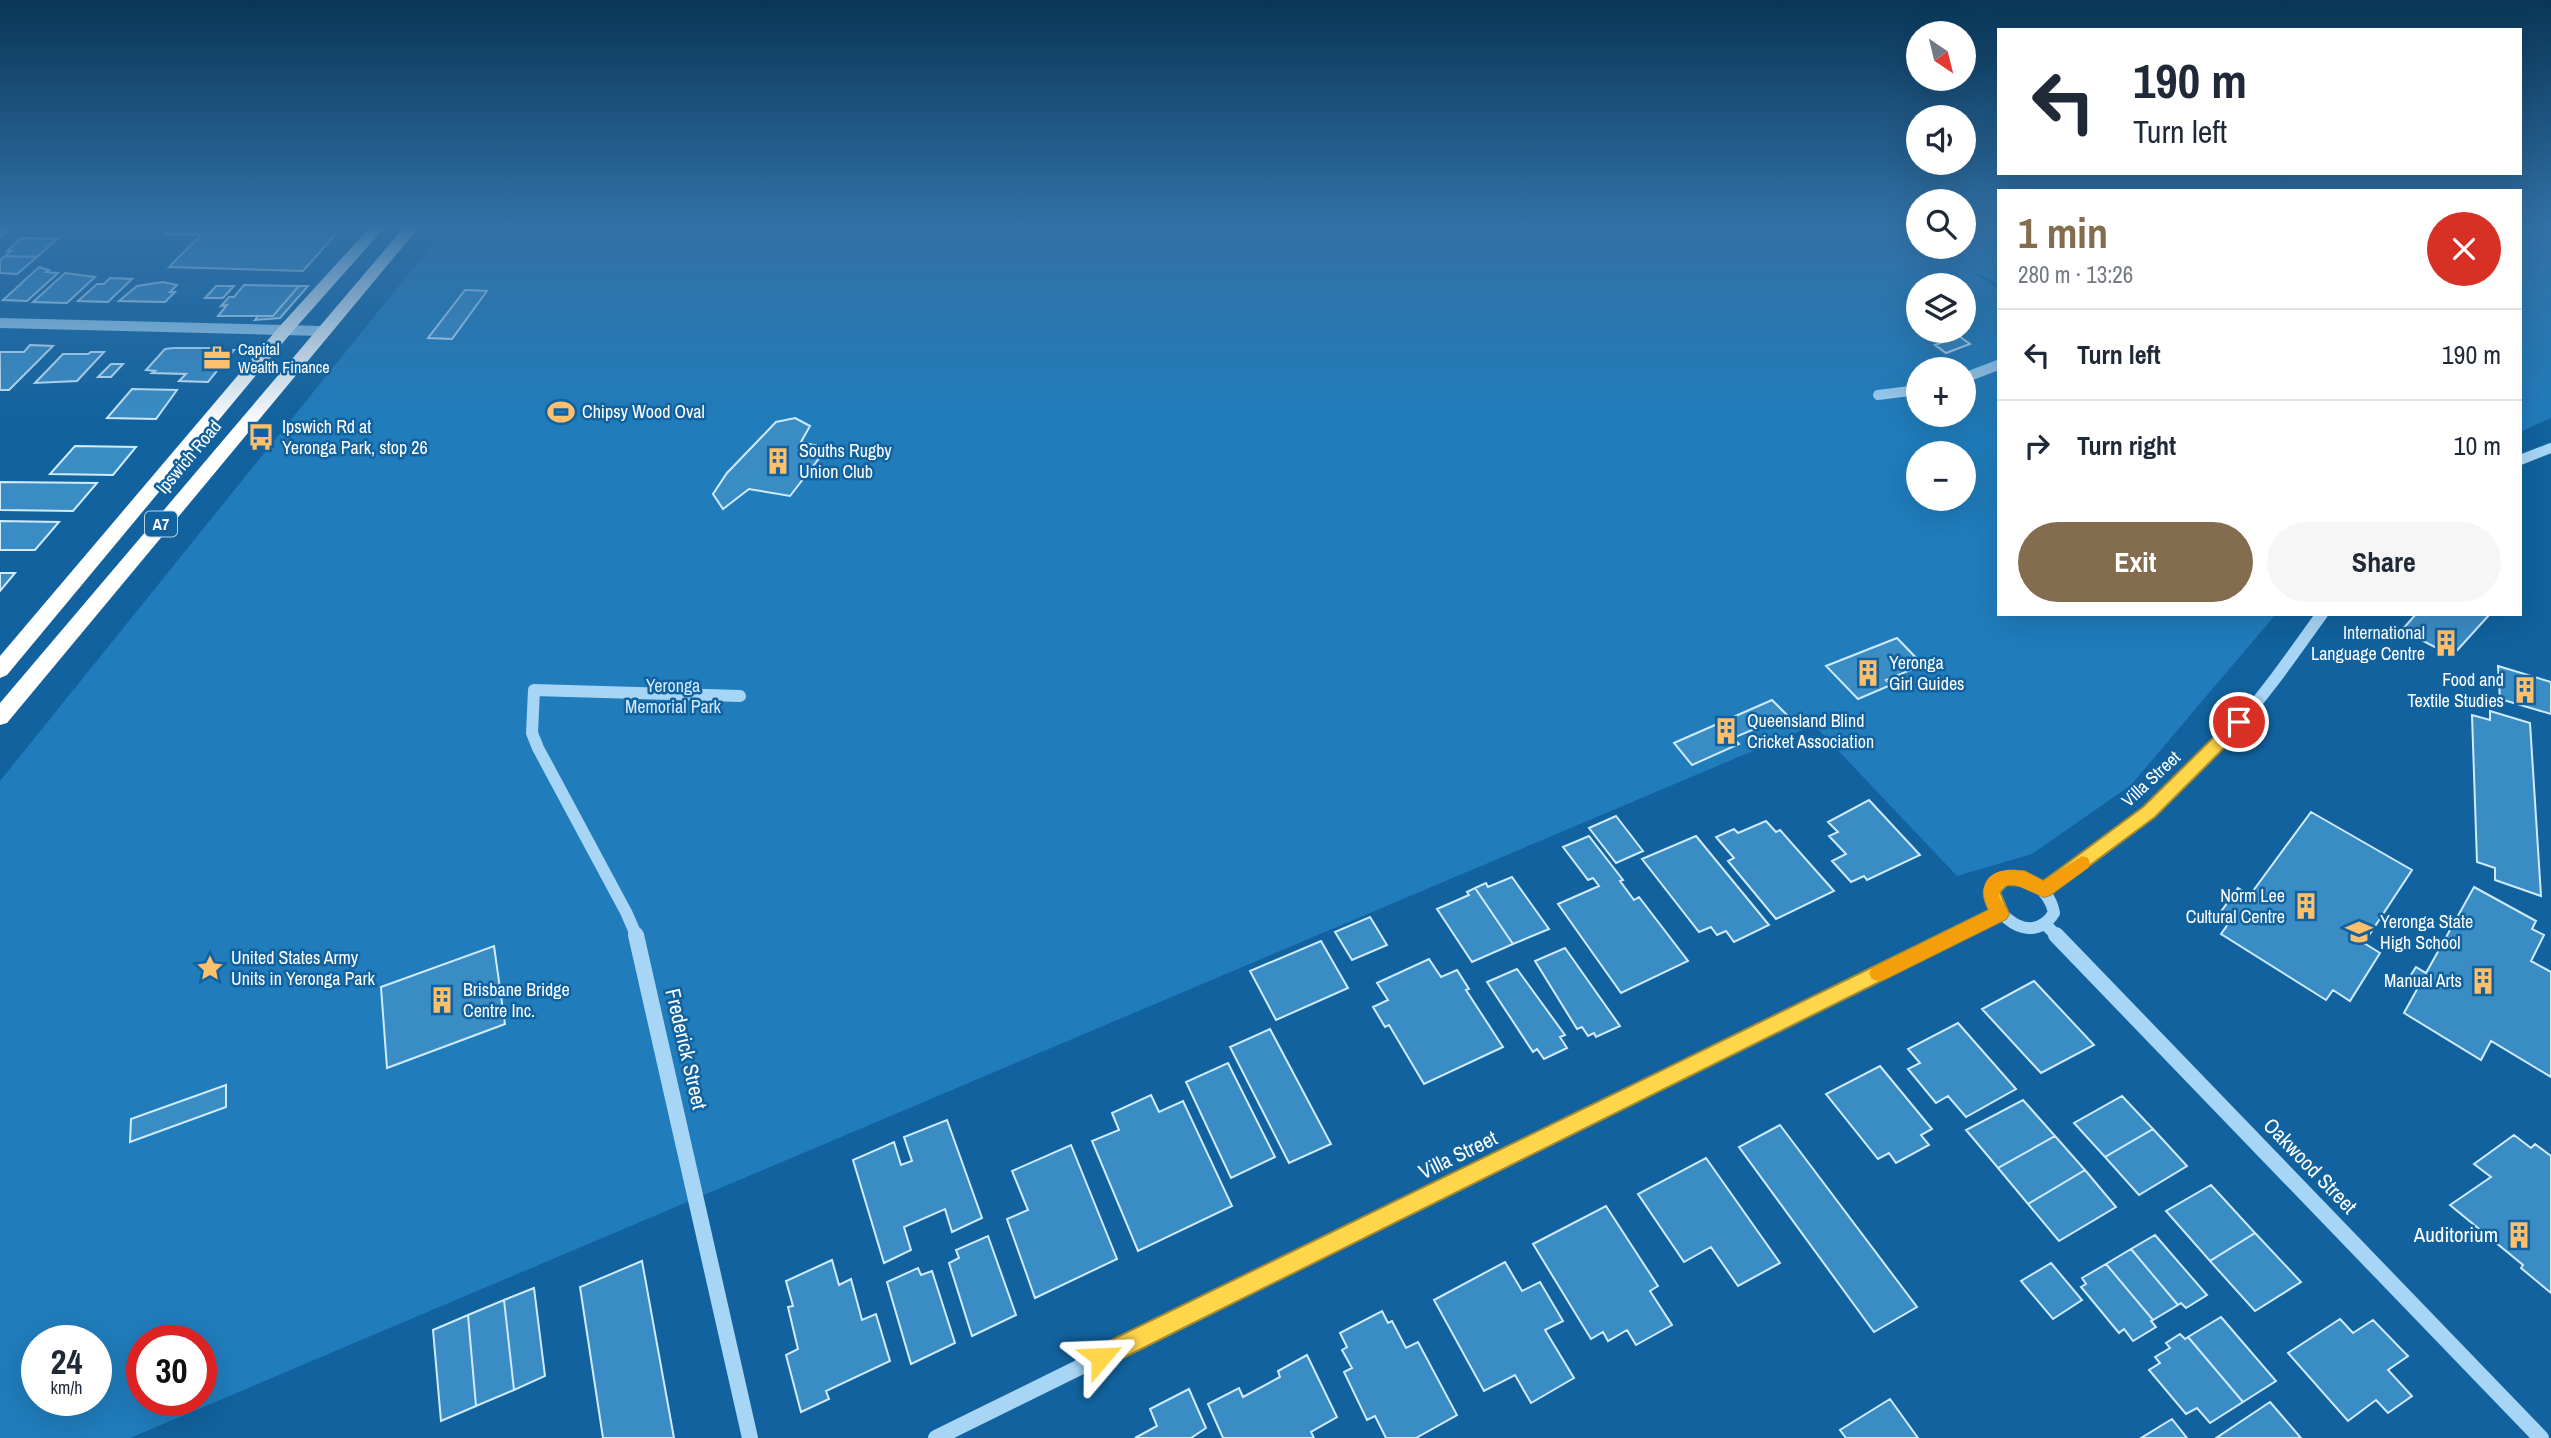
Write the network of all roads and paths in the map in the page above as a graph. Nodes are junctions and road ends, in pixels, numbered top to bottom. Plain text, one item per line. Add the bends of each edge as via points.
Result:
1 (318, 293) edge
2 (355, 293) edge
3 (0, 323) edge
4 (285, 330) junction
5 (322, 331) junction
6 (1997, 365) edge
7 (1976, 373) edge
8 (1906, 392) edge
9 (1878, 395) dead end
10 (2551, 448) edge
11 (2522, 459) edge
12 (2320, 616) edge
13 (0, 670) edge
14 (740, 696) dead end
15 (0, 717) edge
16 (2044, 890) junction
17 (2000, 914) junction
18 (2046, 925) junction
19 (750, 1438) edge
20 (936, 1438) edge
21 (2541, 1438) edge

1 - 4 highway, Ipswich Road / A7
2 - 5 highway, Ipswich Road / A7
3 - 4 street
4 - 5 street
4 - 13 highway, Ipswich Road / A7
5 - 15 highway, Ipswich Road / A7
6 - 7 street
8 - 9 street
10 - 11 street
12 - 16 street, Villa Street via 2239,722 2175,788
14 - 19 street, Frederick Street via 534,690 532,733 637,938
16 - 17 street via 2024,878 1996,882 1991,896
16 - 18 street via 2054,913
17 - 18 street via 2017,925
17 - 20 street, Villa Street
18 - 21 street, Oakwood Street

